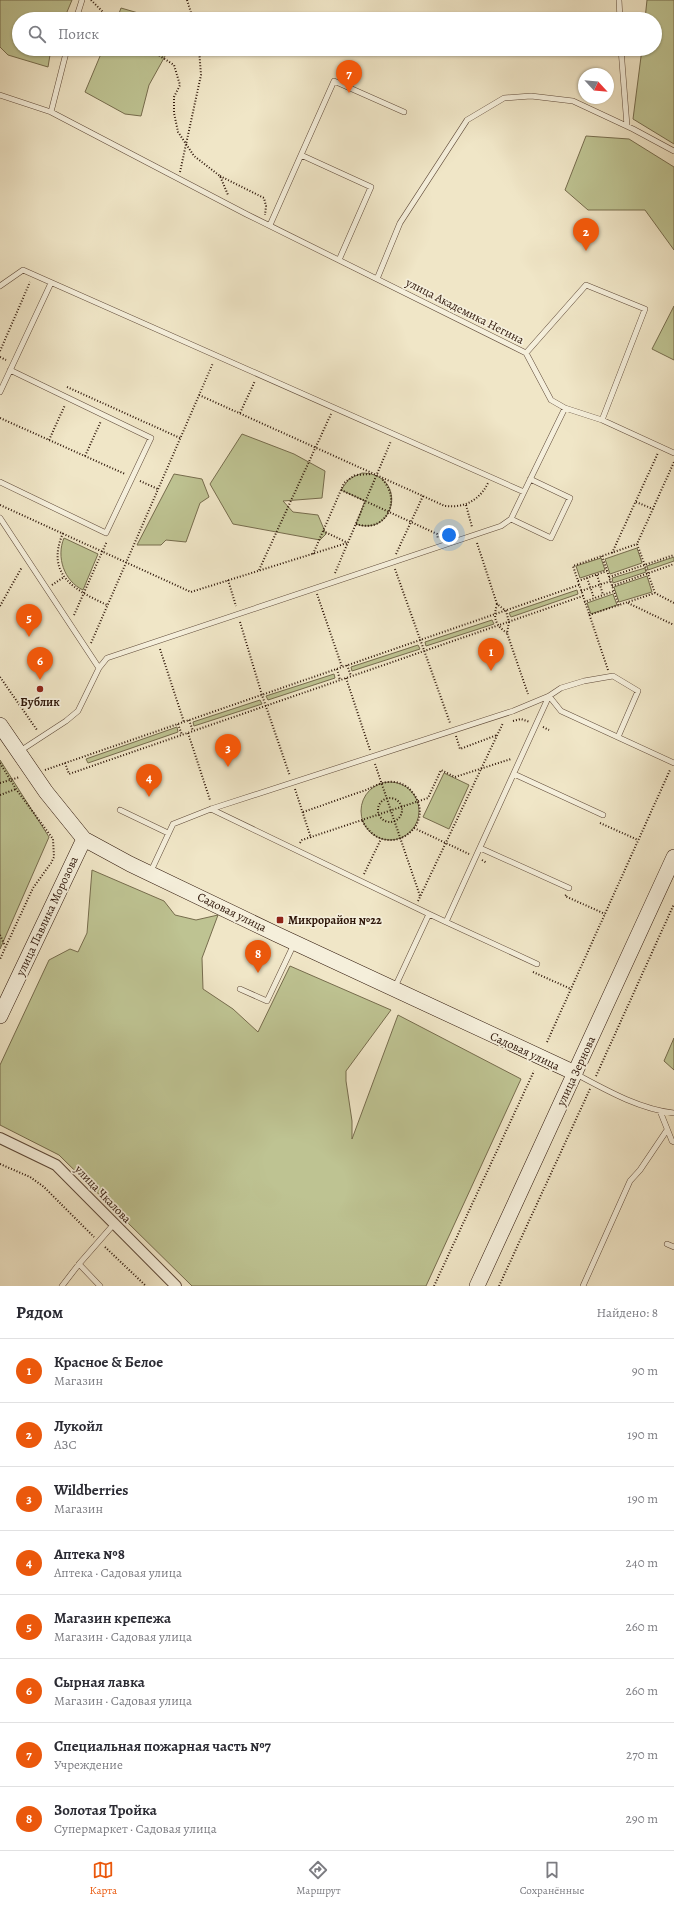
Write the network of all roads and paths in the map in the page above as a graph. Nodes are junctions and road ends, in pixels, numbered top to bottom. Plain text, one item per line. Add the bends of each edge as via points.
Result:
1 (82, 0) edge
2 (91, 0) edge
3 (187, 0) edge
4 (619, 0) edge
5 (78, 12) edge
6 (103, 12) edge
7 (191, 12) edge
8 (620, 12) edge
9 (65, 56) edge
10 (160, 56) edge
11 (200, 56) edge
12 (621, 56) edge
13 (0, 94) edge
14 (51, 112) junction
15 (404, 112) dead end
16 (626, 126) junction
17 (187, 144) junction
18 (674, 151) edge
19 (301, 155) junction
20 (220, 176) junction
21 (179, 179) junction
22 (232, 200) dead end
23 (270, 225) junction
24 (339, 260) junction
25 (33, 275) junction
26 (377, 279) junction
27 (51, 283) junction
28 (0, 286) edge
29 (0, 350) edge
30 (526, 354) junction
31 (216, 356) junction
32 (0, 357) edge
33 (8, 360) dead end
34 (10, 370) junction
35 (258, 374) junction
36 (65, 387) dead end
37 (72, 390) junction
38 (0, 392) edge
39 (199, 395) junction
40 (68, 398) junction
41 (108, 405) junction
42 (334, 408) junction
43 (565, 408) junction
44 (240, 414) junction
45 (103, 415) junction
46 (0, 418) edge
47 (602, 420) junction
48 (394, 434) junction
49 (180, 438) junction
50 (49, 440) junction
51 (661, 447) junction
52 (316, 448) junction
53 (674, 453) edge
54 (84, 456) junction
55 (674, 462) edge
56 (376, 475) junction
57 (491, 477) junction
58 (132, 478) junction
59 (530, 479) junction
60 (0, 482) edge
61 (158, 489) junction
62 (341, 490) junction
63 (524, 492) junction
64 (423, 496) junction
65 (365, 501) junction
66 (636, 502) junction
67 (0, 505) edge
68 (466, 505) junction
69 (653, 509) junction
70 (389, 512) junction
71 (0, 518) edge
72 (511, 519) junction
73 (411, 521) junction
74 (356, 524) junction
75 (323, 531) junction
76 (63, 533) junction
77 (106, 533) junction
78 (474, 535) junction
79 (348, 543) junction
80 (637, 544) junction
81 (440, 547) junction
82 (103, 551) junction
83 (612, 553) junction
84 (313, 554) junction
85 (674, 555) edge
86 (602, 556) junction
87 (27, 559) junction
88 (126, 562) junction
89 (392, 562) junction
90 (645, 564) junction
91 (674, 564) edge
92 (259, 570) junction
93 (607, 571) junction
94 (648, 573) junction
95 (597, 575) junction
96 (64, 577) junction
97 (609, 577) junction
98 (587, 578) junction
99 (228, 580) junction
100 (611, 581) junction
101 (330, 582) junction
102 (578, 582) junction
103 (600, 584) junction
104 (579, 585) junction
105 (612, 586) junction
106 (315, 588) junction
107 (590, 588) junction
108 (46, 589) junction
109 (581, 591) junction
110 (614, 591) junction
111 (655, 593) junction
112 (84, 594) junction
113 (603, 595) junction
114 (583, 596) junction
115 (594, 598) junction
116 (584, 602) junction
117 (674, 602) edge
118 (627, 603) junction
119 (497, 604) junction
120 (107, 605) junction
121 (0, 606) edge
122 (619, 606) junction
123 (506, 611) junction
124 (238, 614) junction
125 (494, 615) junction
126 (589, 615) junction
127 (509, 622) junction
128 (70, 625) junction
129 (674, 625) edge
130 (497, 626) junction
131 (507, 633) junction
132 (420, 640) junction
133 (158, 641) junction
134 (424, 651) junction
135 (88, 652) junction
136 (347, 665) junction
137 (342, 667) junction
138 (98, 668) junction
139 (337, 669) junction
140 (351, 676) junction
141 (0, 677) edge
142 (610, 677) junction
143 (346, 678) junction
144 (340, 680) junction
145 (528, 694) dead end
146 (262, 695) junction
147 (549, 696) junction
148 (266, 706) junction
149 (189, 720) junction
150 (184, 722) junction
151 (178, 724) junction
152 (536, 724) junction
153 (0, 725) edge
154 (453, 730) junction
155 (549, 730) dead end
156 (193, 731) junction
157 (188, 733) junction
158 (182, 735) junction
159 (497, 735) junction
160 (41, 737) junction
161 (618, 737) junction
162 (18, 752) junction
163 (372, 756) junction
164 (522, 756) junction
165 (0, 763) edge
166 (65, 763) junction
167 (674, 763) edge
168 (481, 769) junction
169 (34, 774) junction
170 (514, 774) junction
171 (11, 779) junction
172 (292, 782) junction
173 (0, 783) edge
174 (381, 783) junction
175 (16, 789) junction
176 (0, 795) edge
177 (386, 799) junction
178 (418, 801) junction
179 (211, 802) dead end
180 (402, 805) junction
181 (211, 809) junction
182 (120, 810) dead end
183 (390, 810) junction
184 (303, 812) junction
185 (379, 814) junction
186 (603, 815) joint
187 (362, 820) junction
188 (394, 821) junction
189 (414, 828) junction
190 (168, 834) junction
191 (311, 838) junction
192 (84, 839) junction
193 (381, 839) junction
194 (400, 839) junction
195 (638, 841) junction
196 (445, 842) junction
197 (480, 848) junction
198 (295, 849) junction
199 (674, 856) edge
200 (476, 857) junction
201 (488, 862) dead end
202 (150, 873) junction
203 (361, 881) junction
204 (569, 888) joint
205 (420, 897) junction
206 (674, 904) edge
207 (415, 907) junction
208 (430, 914) junction
209 (605, 914) junction
210 (446, 922) junction
211 (0, 935) edge
212 (294, 943) junction
213 (6, 947) junction
214 (0, 959) edge
215 (537, 964) joint
216 (240, 989) dead end
217 (571, 989) junction
218 (394, 990) junction
219 (0, 1016) edge
220 (547, 1042) dead end
221 (534, 1071) dead end
222 (575, 1074) junction
223 (593, 1083) junction
224 (660, 1111) junction
225 (674, 1112) edge
226 (667, 1130) junction
227 (0, 1138) edge
228 (674, 1142) edge
229 (0, 1164) edge
230 (114, 1224) junction
231 (99, 1242) junction
232 (667, 1244) dead end
233 (674, 1247) edge
234 (79, 1264) junction
235 (62, 1286) edge
236 (100, 1286) edge
237 (146, 1286) edge
238 (176, 1286) edge
239 (434, 1286) edge
240 (477, 1286) edge
241 (499, 1286) edge
242 (583, 1286) edge

1 - 5 lane
2 - 6 path
3 - 7 path
4 - 8 lane
9 - 14 lane
10 - 17 path via 174,65 180,84 174,97 174,113 178,132
11 - 17 path via 201,75
12 - 16 lane
13 - 14 lane, улица Академика Негина
14 - 21 lane, улица Академика Негина
15 - 19 lane via 334,81
16 - 18 lane
16 - 26 lane via 573,101 531,96 504,98 467,120 400,222
17 - 20 path via 194,156
17 - 21 path
19 - 23 lane
19 - 24 lane via 371,187
20 - 22 path via 225,191
20 - 23 path via 264,198 265,214
21 - 23 lane, улица Академика Негина
23 - 24 lane, улица Академика Негина
24 - 26 lane, улица Академика Негина
25 - 27 lane
25 - 28 lane via 23,270
25 - 29 path
26 - 30 lane, улица Академика Негина
27 - 31 lane
27 - 34 lane
30 - 43 lane, улица Академика Негина via 551,400
30 - 47 lane via 586,285 645,309
31 - 35 lane
31 - 39 path
32 - 33 path
34 - 38 lane
34 - 40 lane
35 - 42 lane
35 - 44 path
36 - 37 path
37 - 40 path
37 - 41 path
39 - 44 path
39 - 49 path
40 - 45 lane
40 - 50 path
41 - 45 path
41 - 49 path
42 - 48 lane
42 - 52 path
43 - 47 lane, улица Академика Негина
43 - 59 lane
44 - 52 path
45 - 54 path
45 - 58 lane via 151,438
46 - 50 path
47 - 51 lane, улица Академика Негина
48 - 56 path
48 - 57 lane
49 - 61 path
50 - 54 path
51 - 53 lane, улица Академика Негина
51 - 66 path
52 - 56 path
52 - 92 path
54 - 58 path
55 - 69 path
56 - 62 path via 356,475 344,484
56 - 64 path
56 - 65 path
56 - 70 path via 388,484 391,491
57 - 63 lane
57 - 68 path via 481,495
58 - 61 path
58 - 77 lane
59 - 63 lane
59 - 72 lane via 570,498 551,538
60 - 77 lane
61 - 88 path
62 - 65 path
62 - 75 path
63 - 72 lane
64 - 68 path via 445,506
64 - 73 path
65 - 70 path
65 - 74 path
66 - 69 path
66 - 83 path
67 - 76 path
68 - 78 path
69 - 80 path
70 - 73 path
70 - 74 path via 375,525
71 - 87 lane
72 - 78 lane via 501,526
73 - 81 path via 438,534
73 - 89 path
74 - 79 path
75 - 79 path
75 - 84 path
76 - 82 path
76 - 96 path via 58,555
77 - 82 path via 109,537
78 - 81 lane
78 - 119 path
79 - 84 path
79 - 101 path
80 - 83 path
80 - 90 path
81 - 89 lane
82 - 88 path
82 - 112 path
83 - 86 path
84 - 92 path
85 - 90 path
86 - 93 path
86 - 102 path via 573,566
87 - 108 lane
87 - 121 path
88 - 99 path via 191,592
88 - 120 path
89 - 101 lane
89 - 132 path
90 - 94 path
90 - 97 path
91 - 94 path
92 - 99 path
93 - 95 path
93 - 97 path
94 - 105 path
94 - 111 path
95 - 98 path
95 - 103 path
96 - 108 path
96 - 112 path
97 - 100 path
98 - 102 path
98 - 107 path
99 - 124 path
100 - 103 path
100 - 105 path
101 - 106 lane
102 - 104 path
103 - 107 path
103 - 113 path
104 - 109 path
104 - 123 path
105 - 110 path
106 - 124 lane
106 - 137 path
107 - 109 path
107 - 115 path
108 - 128 lane
109 - 114 path
110 - 113 path
110 - 122 path
111 - 117 path
111 - 118 path
112 - 120 path
112 - 128 path
113 - 115 path
114 - 116 path
114 - 127 path
115 - 116 path
116 - 126 path
118 - 122 path
118 - 129 path
119 - 123 path
119 - 125 path
120 - 135 path
122 - 126 path
123 - 125 path
123 - 127 path
124 - 133 lane
124 - 146 path
125 - 130 path
125 - 132 path
126 - 142 path
127 - 130 path
127 - 131 path
128 - 135 lane
130 - 131 path
130 - 134 path
131 - 145 path
132 - 134 path
132 - 136 path
133 - 138 lane via 107,658
133 - 150 path
134 - 140 path
134 - 154 path
135 - 138 lane
136 - 137 path
136 - 140 path
137 - 139 path
138 - 160 lane via 78,712
139 - 144 path
139 - 146 path
140 - 143 path
141 - 160 path
142 - 147 lane via 561,688
142 - 161 lane via 613,676 638,691
143 - 144 path
143 - 163 path
144 - 148 path
146 - 148 path
146 - 149 path
147 - 152 lane
147 - 154 lane
147 - 161 lane via 561,711
148 - 156 path
148 - 172 path
149 - 150 path
149 - 156 path
150 - 151 path
151 - 158 path
151 - 166 path
152 - 155 path
152 - 159 path via 521,718 502,723
152 - 164 lane
153 - 162 street, Садовая улица
154 - 159 path via 460,749
154 - 163 lane
156 - 157 path
157 - 158 path
157 - 179 path
158 - 166 path via 69,774
159 - 168 path
160 - 162 lane
161 - 167 lane
162 - 169 street, Садовая улица
163 - 172 lane
163 - 174 path
164 - 168 path
164 - 170 lane
165 - 171 path
166 - 169 path
167 - 195 path
168 - 178 path via 455,777 441,770 428,798
168 - 196 path
169 - 171 path
169 - 192 street, Садовая улица
170 - 186 lane
170 - 197 lane
171 - 173 path
171 - 175 path
172 - 181 lane
172 - 184 path
174 - 177 path
174 - 178 path via 394,782 406,786
174 - 184 path
175 - 176 path
175 - 213 path via 53,839 54,857 33,888
177 - 180 path via 395,799
177 - 183 path
177 - 185 path via 380,803
178 - 180 path
178 - 189 path via 419,814
180 - 183 path
180 - 188 path via 402,814
181 - 190 lane via 173,824
181 - 198 lane
182 - 190 lane
183 - 185 path
183 - 188 path
184 - 191 path
185 - 187 path
185 - 188 path via 384,820
186 - 195 path via 600,823
187 - 191 path
187 - 193 path via 371,834
188 - 194 path
189 - 194 path
189 - 196 path
190 - 202 lane
191 - 198 path via 302,840
192 - 202 street, Садовая улица
192 - 219 street, улица Павлика Морозова
193 - 194 path
193 - 203 path
194 - 205 path
195 - 209 path
196 - 200 path
196 - 205 path
197 - 200 lane
197 - 204 lane
198 - 203 lane
199 - 222 street, улица Зернова
200 - 201 path
200 - 210 lane
202 - 212 street, Садовая улица
203 - 207 lane
204 - 209 path via 565,896
205 - 207 path
206 - 223 path
207 - 208 lane
208 - 210 lane
208 - 218 lane
209 - 217 path
210 - 215 lane
211 - 213 path
212 - 216 lane via 267,1001
212 - 218 street, Садовая улица
213 - 214 path
215 - 217 path via 533,972
217 - 220 path
218 - 222 street, Садовая улица
221 - 239 path
222 - 223 lane
222 - 240 street, улица Зернова
223 - 224 lane
223 - 241 path
224 - 225 lane
224 - 226 lane
226 - 228 lane
226 - 242 lane via 630,1182
227 - 230 street, улица Чкалова via 56,1165
229 - 231 path via 30,1177 44,1187
230 - 231 lane
230 - 238 street, улица Чкалова
231 - 234 lane
231 - 237 path
232 - 233 lane
234 - 235 lane
234 - 236 lane

